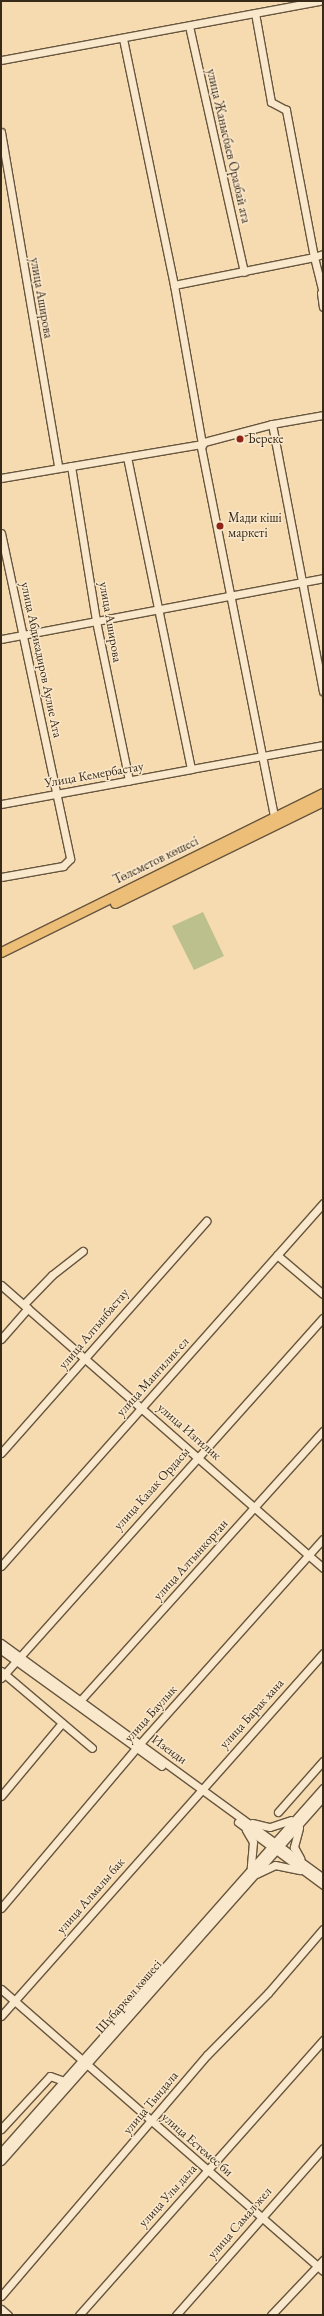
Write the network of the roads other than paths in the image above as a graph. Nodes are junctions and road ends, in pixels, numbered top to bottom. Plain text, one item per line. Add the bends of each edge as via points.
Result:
1 (320, 1) edge
2 (255, 13) junction
3 (189, 26) junction
4 (123, 39) junction
5 (1, 60) edge
6 (1, 132) edge
7 (323, 254) edge
8 (314, 257) junction
9 (244, 272) junction
10 (174, 285) junction
11 (322, 294) edge
12 (323, 307) edge
13 (323, 415) edge
14 (272, 424) junction
15 (202, 444) junction
16 (127, 457) junction
17 (71, 466) junction
18 (58, 467) junction
19 (1, 478) edge
20 (1, 533) edge
21 (323, 578) edge
22 (303, 581) junction
23 (229, 594) junction
24 (157, 610) junction
25 (96, 622) junction
26 (24, 635) junction
27 (1, 639) edge
28 (323, 691) edge
29 (323, 744) edge
30 (260, 758) junction
31 (191, 769) junction
32 (129, 781) junction
33 (58, 793) junction
34 (323, 793) edge
35 (323, 801) edge
36 (1, 804) edge
37 (275, 821) junction
38 (1, 877) edge
39 (1, 952) edge
40 (1, 959) edge
41 (323, 1203) edge
42 (206, 1221) dead end
43 (83, 1251) dead end
44 (277, 1255) junction
45 (1, 1285) edge
46 (323, 1294) edge
47 (26, 1306) junction
48 (323, 1318) edge
49 (1, 1339) edge
50 (87, 1357) junction
51 (142, 1407) junction
52 (323, 1431) edge
53 (1, 1453) edge
54 (199, 1455) junction
55 (255, 1506) junction
56 (323, 1539) edge
57 (308, 1555) junction
58 (1, 1566) edge
59 (323, 1568) edge
60 (1, 1643) edge
61 (1, 1650) edge
62 (323, 1652) edge
63 (18, 1659) junction
64 (2, 1674) edge
65 (79, 1703) junction
66 (62, 1722) junction
67 (138, 1746) junction
68 (92, 1748) dead end
69 (323, 1762) edge
70 (323, 1788) edge
71 (200, 1790) junction
72 (1, 1796) edge
73 (323, 1797) edge
74 (278, 1812) dead end
75 (302, 1816) junction
76 (244, 1823) junction
77 (275, 1846) junction
78 (310, 1872) junction
79 (249, 1876) junction
80 (323, 1878) edge
81 (323, 1885) edge
82 (1, 1908) edge
83 (323, 1929) edge
84 (1, 1989) edge
85 (14, 2001) junction
86 (1, 2016) edge
87 (323, 2040) edge
88 (83, 2063) junction
89 (64, 2081) junction
90 (152, 2122) junction
91 (1, 2129) edge
92 (323, 2148) edge
93 (1, 2152) edge
94 (1, 2161) edge
95 (208, 2170) junction
96 (261, 2217) junction
97 (323, 2260) edge
98 (320, 2269) edge
99 (1, 2296) edge
100 (1, 2308) edge
101 (8, 2315) edge
102 (79, 2315) edge
103 (176, 2315) edge
104 (271, 2315) edge

1 - 2 street
2 - 3 street
2 - 8 street via 271,102 286,110
3 - 4 street
3 - 9 street, улица Жанысбаев Оразбай ата
4 - 5 street
4 - 10 street
6 - 18 street, улица Аширова
7 - 8 street
8 - 9 street
8 - 11 street
9 - 10 street
10 - 15 street
11 - 12 street
13 - 14 street
14 - 15 street
14 - 22 street
15 - 16 street
15 - 23 street
16 - 17 street
16 - 24 street
17 - 18 street
17 - 25 street, улица Аширова
18 - 19 street
20 - 26 street, улица Абдикадиров Аулие Ата
21 - 22 street
22 - 23 street
22 - 28 street
23 - 24 street
23 - 30 street
24 - 25 street
24 - 31 street
25 - 26 street
25 - 32 street, улица Аширова
26 - 27 street
26 - 33 street, улица Абдикадиров Аулие Ата
29 - 30 street, Улица Кемербастау
30 - 31 street, Улица Кемербастау
30 - 37 street
31 - 32 street, Улица Кемербастау
32 - 33 street, Улица Кемербастау
33 - 36 street, Улица Кемербастау
33 - 38 street, улица Абдикадиров Аулие Ата via 68,863
34 - 37 main road, Төлеметов көшесі
35 - 37 main road, Төлеметов көшесі
37 - 39 main road, Төлеметов көшесі
37 - 40 main road, Төлеметов көшесі
41 - 44 street, улица Мангилик ел
42 - 50 street, улица Алтынбастау
43 - 47 street via 52,1275
44 - 46 street
44 - 51 street, улица Мангилик ел
45 - 47 street, улица Изгилик
47 - 49 street
47 - 50 street, улица Изгилик
48 - 54 street, улица Казак Ордасы
50 - 51 street, улица Изгилик
50 - 53 street, улица Алтынбастау
51 - 54 street, улица Изгилик
51 - 58 street, улица Мангилик ел
52 - 55 street, улица Алтынкорган
54 - 55 street, улица Изгилик
54 - 63 street, улица Казак Ордасы
55 - 57 street, улица Изгилик
55 - 65 street, улица Алтынкорган
56 - 57 street, улица Баулык
57 - 59 street, улица Изгилик
57 - 67 street, улица Баулык
60 - 63 street, Изенди
61 - 63 street, Изенди
62 - 71 street, улица Барак хана
63 - 64 street, улица Казак Ордасы
63 - 65 street, Изенди
64 - 66 street
65 - 67 street, Изенди
66 - 68 street
66 - 72 street
67 - 71 street, Изенди
67 - 82 street, улица Баулык
69 - 74 street
70 - 75 street, Шұбаркөл көшесі
71 - 76 street, Изенди
71 - 85 street, улица Алмалы бак
73 - 75 street, Шұбаркөл көшесі
75 - 76 street via 281,1826
75 - 77 street, Шұбаркөл көшесі
75 - 78 street via 294,1847
76 - 77 street, Изенди
76 - 79 street via 254,1851 254,1862
77 - 78 street, Изенди
77 - 79 street, Шұбаркөл көшесі
78 - 79 street via 275,1865
78 - 80 street, Изенди
78 - 81 street, Изенди
79 - 88 street, Шұбаркөл көшесі
83 - 90 street, улица Тындала via 268,1993 207,2055
84 - 85 street, улица Естемес би
85 - 86 street, улица Алмалы бак
85 - 88 street, улица Естемес би
87 - 95 street, улица Улы дала
88 - 89 street, Шұбаркөл көшесі
88 - 90 street, улица Естемес би
88 - 94 street, Шұбаркөл көшесі
89 - 91 street via 50,2076
89 - 93 street, Шұбаркөл көшесі
90 - 95 street, улица Естемес би
90 - 99 street, улица Тындала
92 - 96 street, улица Самал жел
95 - 96 street, улица Естемес би
95 - 102 street, улица Улы дала
96 - 98 street, улица Естемес би
96 - 103 street, улица Самал жел
97 - 98 street
98 - 104 street
100 - 101 street

